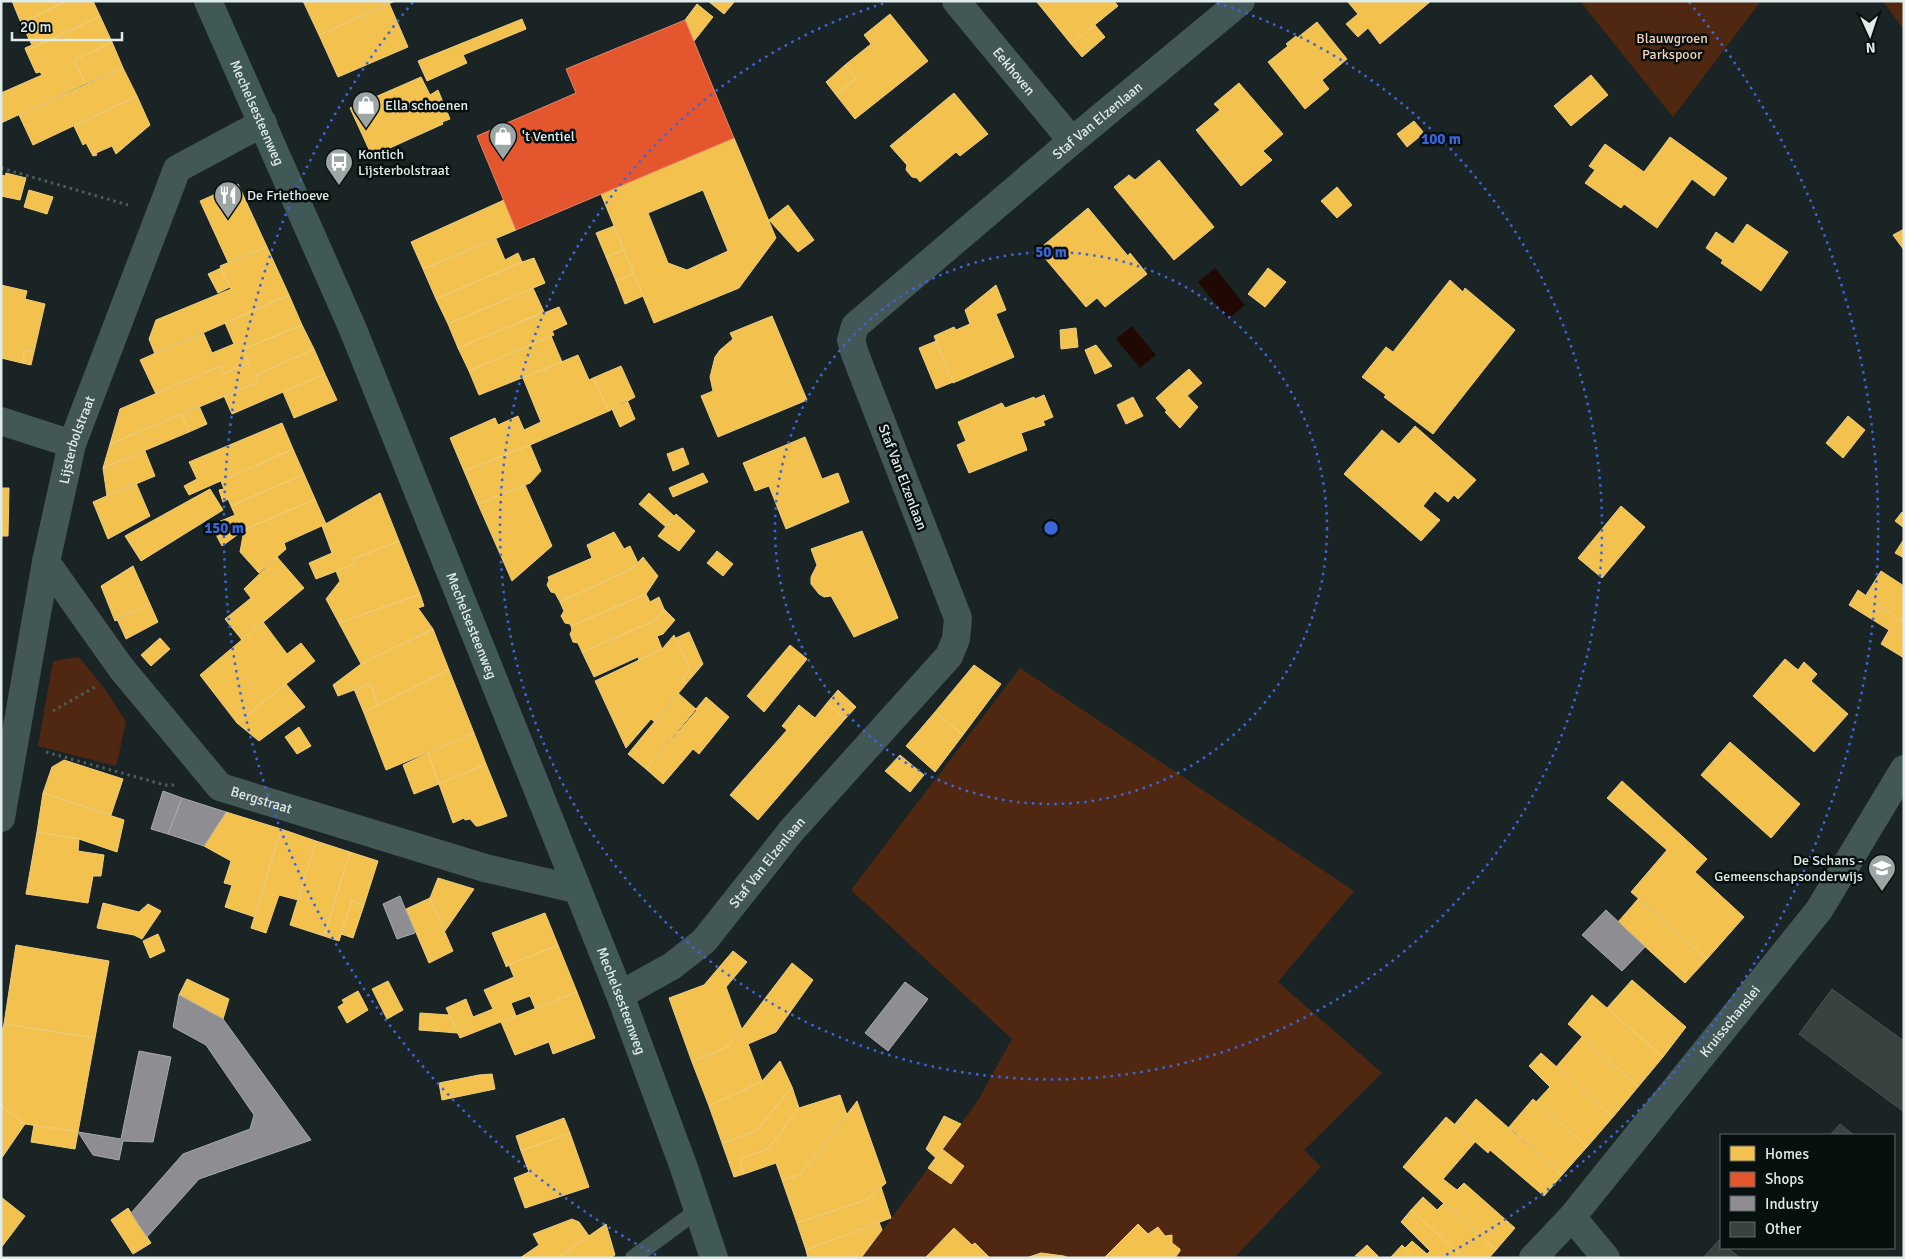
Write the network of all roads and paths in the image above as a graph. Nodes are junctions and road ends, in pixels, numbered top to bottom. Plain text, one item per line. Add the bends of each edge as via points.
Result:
1 (208, 1) edge
2 (956, 1) edge
3 (1241, 1) edge
4 (263, 123) junction
5 (1072, 141) junction
6 (1, 168) edge
7 (160, 214) junction
8 (1, 421) edge
9 (72, 444) junction
10 (46, 562) junction
11 (121, 668) junction
12 (51, 713) dead end
13 (45, 748) dead end
14 (1904, 769) edge
15 (220, 787) junction
16 (1, 818) edge
17 (576, 889) junction
18 (620, 995) junction
19 (698, 1210) junction
20 (1572, 1217) junction
21 (633, 1258) edge
22 (714, 1258) edge
23 (1533, 1258) edge
24 (1606, 1258) edge

1 - 4 street, Mechelsesteenweg
2 - 5 street, Eekhoven
3 - 5 street, Staf Van Elzenlaan
4 - 7 street, Lijsterbolstraat via 178,169
4 - 17 street, Mechelsesteenweg via 356,336
5 - 18 street, Staf Van Elzenlaan via 854,326 851,340 958,618 956,639 949,656 792,830 704,940 672,966
6 - 7 path
7 - 9 street, Lijsterbolstraat
8 - 9 street
9 - 10 street, Lijsterbolstraat
10 - 11 street, Bergstraat
10 - 16 street, Lijsterbolstraat
11 - 12 path via 101,684
11 - 15 street, Bergstraat
13 - 15 path via 43,752 165,785
14 - 20 street, Kruisschanslei via 1819,910
15 - 17 street, Bergstraat via 485,868
17 - 18 street, Mechelsesteenweg
18 - 19 street, Mechelsesteenweg
19 - 21 lane
19 - 22 street, Mechelsesteenweg
20 - 23 street, Kruisschanslei
20 - 24 street

